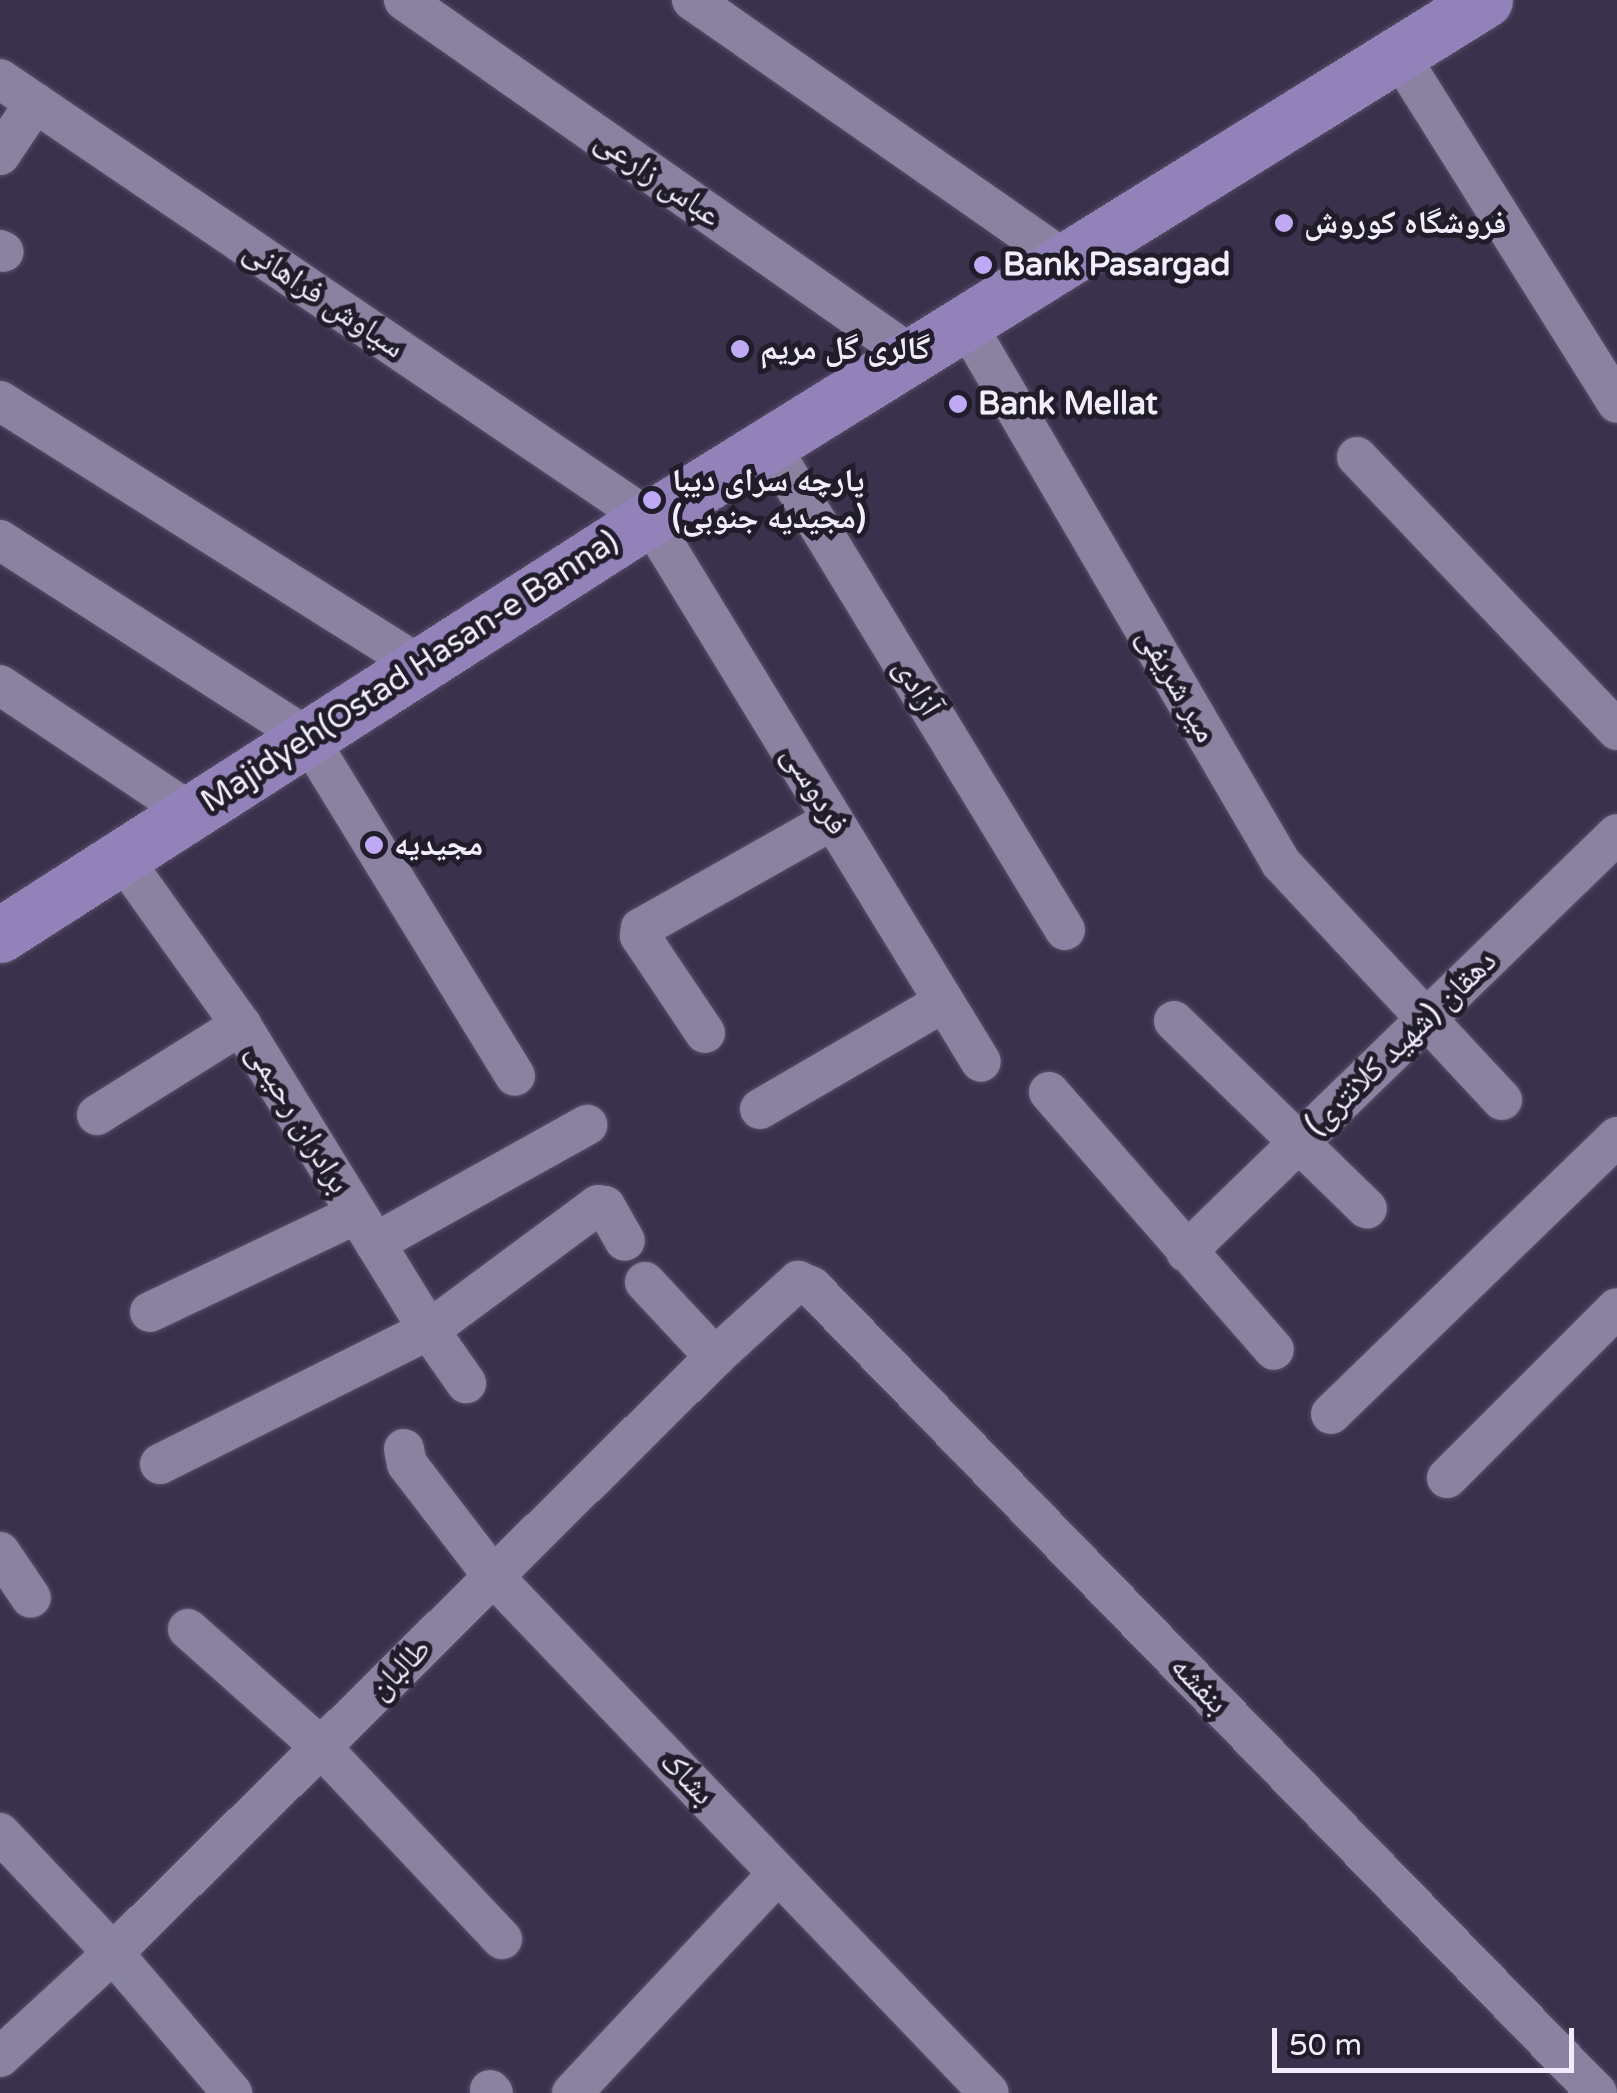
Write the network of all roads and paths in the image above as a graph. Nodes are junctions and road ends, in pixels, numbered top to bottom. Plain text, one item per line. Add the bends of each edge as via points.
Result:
1 (404, 0) edge
2 (692, 0) edge
3 (1485, 0) edge
4 (1397, 52) junction
5 (0, 79) edge
6 (35, 102) junction
7 (0, 155) edge
8 (1065, 260) junction
9 (965, 322) junction
10 (911, 356) junction
11 (0, 400) edge
12 (1617, 403) edge
13 (769, 444) junction
14 (1357, 458) dead end
15 (649, 519) junction
16 (0, 540) edge
17 (421, 666) junction
18 (0, 685) edge
19 (1617, 730) edge
20 (308, 738) junction
21 (191, 813) junction
22 (833, 820) junction
23 (1617, 834) edge
24 (122, 858) junction
25 (1066, 930) dead end
26 (0, 935) edge
27 (944, 1002) junction
28 (1424, 1021) junction
29 (1174, 1022) dead end
30 (241, 1025) junction
31 (704, 1033) dead end
32 (981, 1062) dead end
33 (515, 1076) dead end
34 (1048, 1092) dead end
35 (1502, 1100) dead end
36 (760, 1109) dead end
37 (98, 1114) dead end
38 (587, 1125) dead end
39 (1617, 1138) edge
40 (1299, 1142) junction
41 (1367, 1209) dead end
42 (366, 1228) junction
43 (625, 1241) dead end
44 (1186, 1252) junction
45 (798, 1281) joint
46 (645, 1282) dead end
47 (1617, 1308) edge
48 (150, 1312) dead end
49 (428, 1330) junction
50 (1274, 1350) dead end
51 (715, 1357) junction
52 (466, 1383) dead end
53 (1331, 1414) dead end
54 (404, 1449) dead end
55 (160, 1464) dead end
56 (1447, 1478) dead end
57 (0, 1552) edge
58 (493, 1576) junction
59 (32, 1598) dead end
60 (188, 1629) dead end
61 (321, 1747) junction
62 (0, 1833) edge
63 (778, 1874) junction
64 (502, 1938) dead end
65 (113, 1953) junction
66 (0, 2057) edge
67 (232, 2093) edge
68 (572, 2093) edge
69 (989, 2093) edge
70 (1597, 2093) edge

1 - 10 street, عباس زارعی
2 - 8 street
3 - 4 main road, Majidyeh(Ostad Hasan-e Banna)
4 - 8 main road, Majidyeh(Ostad Hasan-e Banna)
4 - 12 street
5 - 6 street, سیاوش فراهانی
6 - 7 street
6 - 15 street, سیاوش فراهانی
8 - 9 main road, Majidyeh(Ostad Hasan-e Banna)
9 - 10 main road, Majidyeh(Ostad Hasan-e Banna)
9 - 28 street, میر شریفی via 1281,863
10 - 13 main road, Majidyeh(Ostad Hasan-e Banna)
11 - 17 street
13 - 15 main road, Majidyeh(Ostad Hasan-e Banna)
13 - 25 street, آزادی
14 - 19 street
15 - 17 main road, Majidyeh(Ostad Hasan-e Banna)
15 - 22 street, فردوسی
16 - 20 street
17 - 20 main road, Majidyeh(Ostad Hasan-e Banna)
18 - 21 street
20 - 21 main road, Majidyeh(Ostad Hasan-e Banna)
20 - 33 street
21 - 24 main road, Majidyeh(Ostad Hasan-e Banna)
22 - 27 street, فردوسی
22 - 31 street via 641,928
23 - 28 street, دهقان (شهید کلانتری)
24 - 26 main road, Majidyeh(Ostad Hasan-e Banna)
24 - 30 street, برادران رحیمی
27 - 32 street, فردوسی
27 - 36 street
28 - 35 street, میر شریفی
28 - 40 street, دهقان (شهید کلانتری)
29 - 40 street
30 - 37 street
30 - 42 street, برادران رحیمی
34 - 44 street
38 - 42 street
39 - 53 street
40 - 41 street
40 - 44 street, دهقان (شهید کلانتری)
42 - 48 street
42 - 49 street, برادران رحیمی
43 - 49 street via 605,1206 598,1206
44 - 50 street
45 - 51 street, طالبان
45 - 70 street, بنفشه via 812,1288
46 - 51 street
47 - 56 street
49 - 52 street, برادران رحیمی
49 - 55 street
51 - 58 street, طالبان
54 - 58 street, بشاک via 407,1464
57 - 59 street
58 - 61 street, طالبان
58 - 63 street, بشاک
60 - 61 street
61 - 64 street
61 - 65 street, طالبان
62 - 65 street
63 - 68 street
63 - 69 street, بشاک
65 - 66 street, طالبان
65 - 67 street

